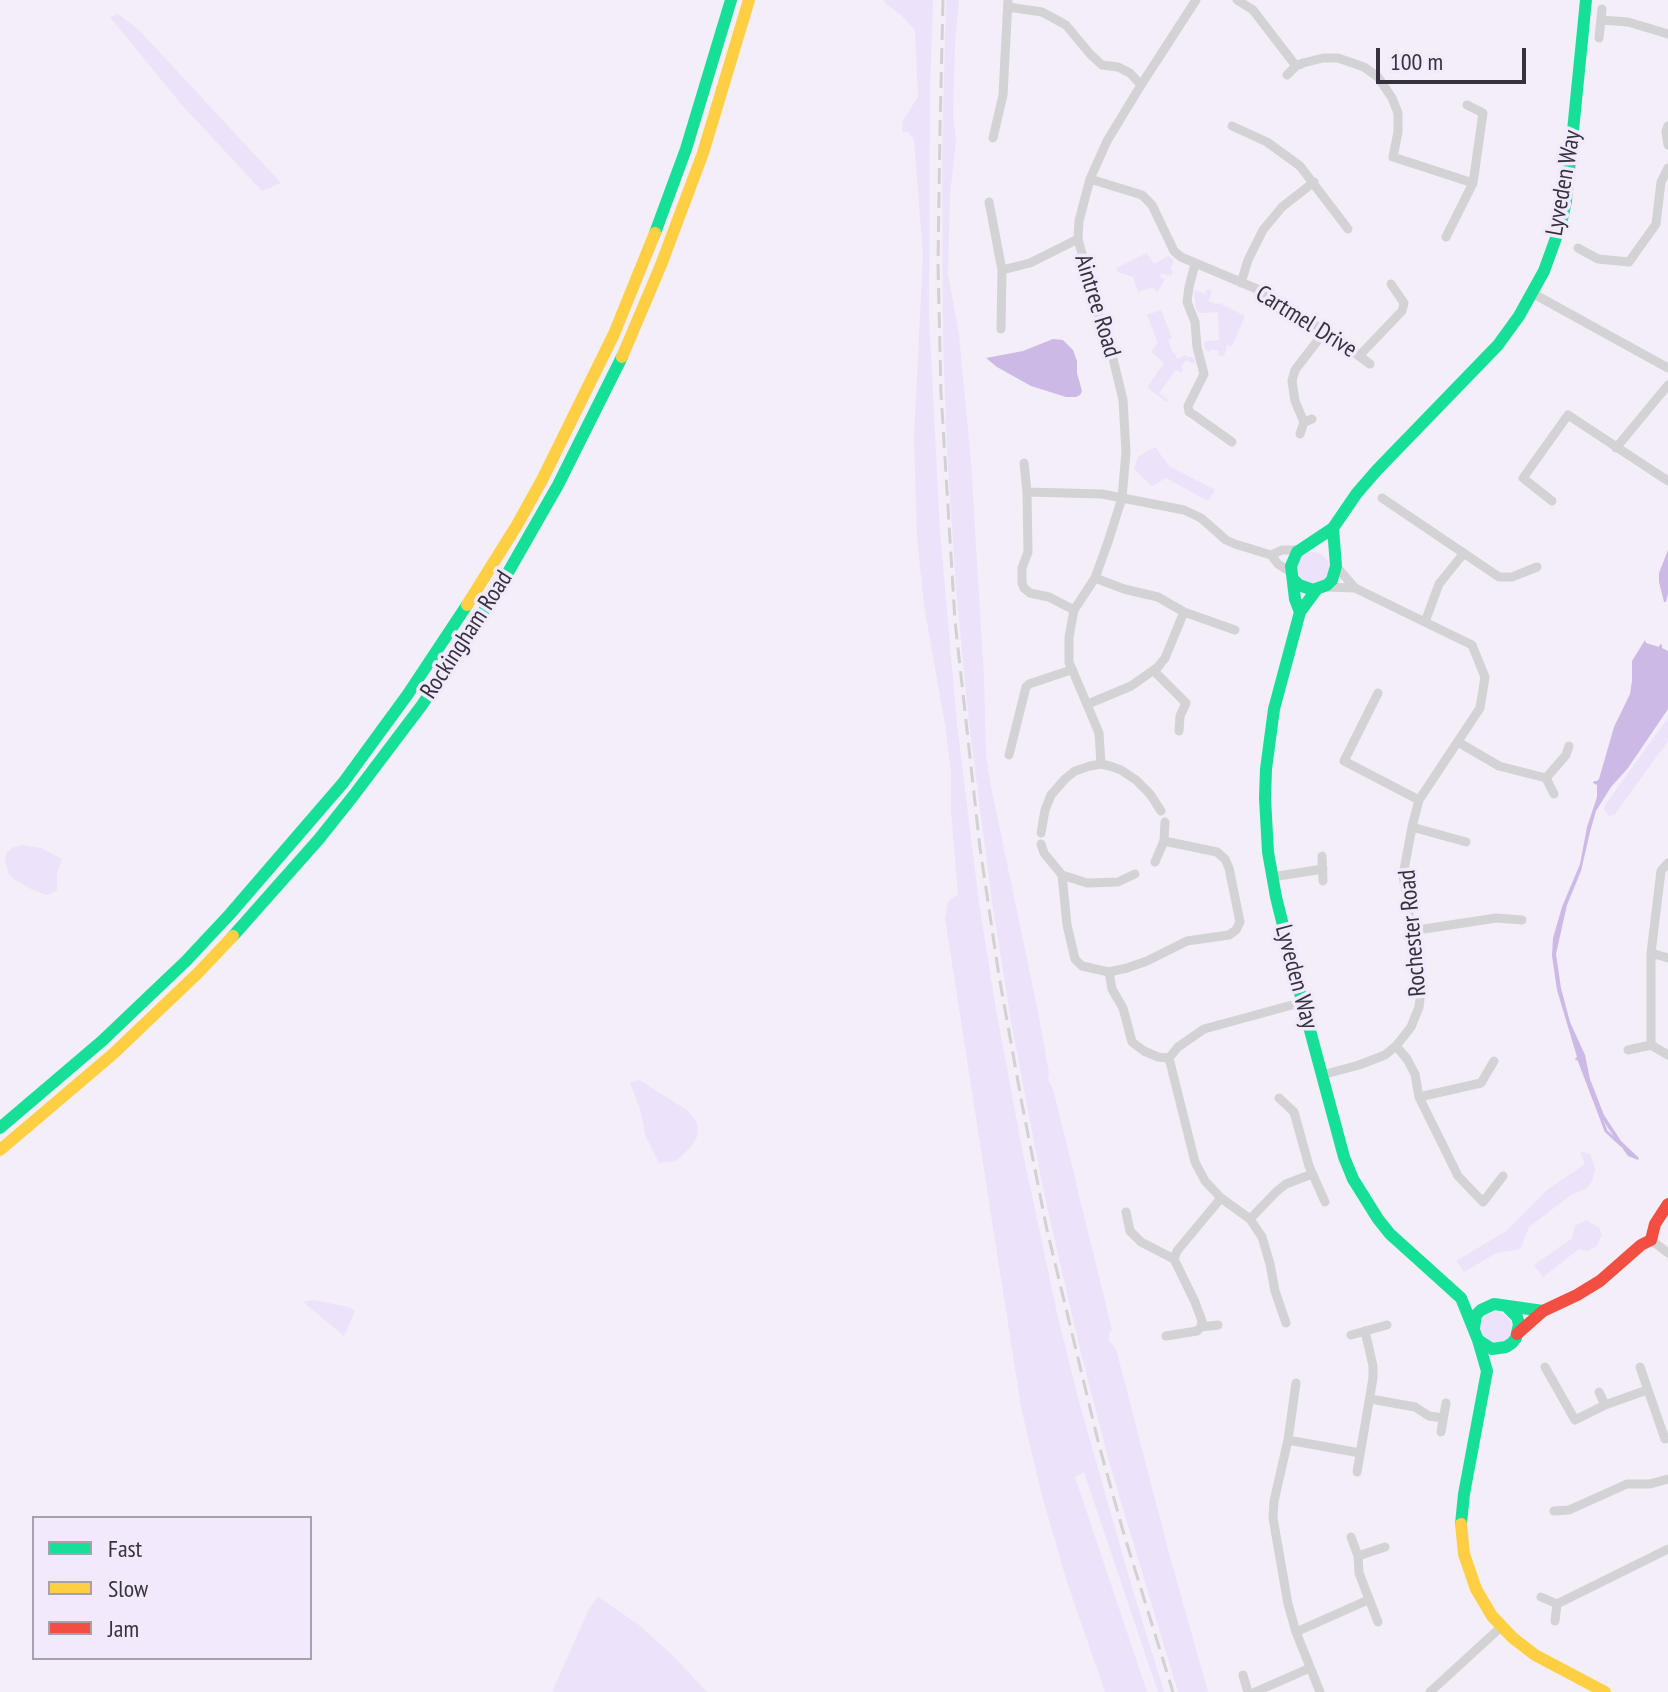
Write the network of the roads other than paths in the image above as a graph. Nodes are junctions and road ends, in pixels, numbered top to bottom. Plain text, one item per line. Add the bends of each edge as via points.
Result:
1 (731, 0) edge
2 (749, 0) edge
3 (1196, 0) edge
4 (1586, 0) edge
5 (1243, 1) edge
6 (1008, 4) edge
7 (1668, 34) edge
8 (1599, 38) dead end
9 (1296, 66) junction
10 (1287, 75) dead end
11 (1141, 85) junction
12 (1467, 105) dead end
13 (1232, 126) dead end
14 (1668, 126) edge
15 (993, 138) dead end
16 (1668, 145) edge
17 (1668, 168) edge
18 (1090, 179) junction
19 (1314, 182) junction
20 (1473, 183) junction
21 (989, 202) dead end
22 (1348, 229) dead end
23 (1446, 237) dead end
24 (1078, 239) junction
25 (1578, 248) dead end
26 (1629, 262) junction
27 (1195, 264) junction
28 (1002, 270) junction
29 (1637, 273) dead end
30 (1241, 283) junction
31 (1391, 284) dead end
32 (1532, 293) junction
33 (1001, 329) dead end
34 (1325, 331) junction
35 (1359, 356) junction
36 (1370, 364) dead end
37 (1668, 368) edge
38 (1668, 385) edge
39 (1300, 434) dead end
40 (1232, 442) dead end
41 (1616, 448) junction
42 (1024, 463) dead end
43 (1668, 481) edge
44 (1027, 492) junction
45 (1122, 498) junction
46 (1382, 498) dead end
47 (1552, 501) dead end
48 (1333, 528) junction
49 (1305, 548) junction
50 (1464, 553) junction
51 (1271, 555) junction
52 (1335, 562) junction
53 (1537, 567) dead end
54 (1293, 576) junction
55 (1095, 578) junction
56 (1321, 588) junction
57 (1355, 588) junction
58 (1074, 610) junction
59 (1184, 612) junction
60 (1300, 612) junction
61 (1425, 622) junction
62 (1235, 630) dead end
63 (1071, 670) junction
64 (1154, 671) junction
65 (1378, 693) dead end
66 (1088, 704) junction
67 (1179, 731) dead end
68 (1458, 742) junction
69 (1569, 746) dead end
70 (1009, 755) dead end
71 (1101, 764) junction
72 (1546, 778) junction
73 (1554, 794) dead end
74 (1419, 800) junction
75 (1161, 811) dead end
76 (1165, 822) dead end
77 (1412, 827) junction
78 (1041, 833) dead end
79 (1164, 841) junction
80 (1466, 842) dead end
81 (1041, 844) dead end
82 (1322, 856) dead end
83 (1155, 862) dead end
84 (1668, 863) edge
85 (1323, 869) junction
86 (1135, 874) dead end
87 (1062, 875) junction
88 (1272, 877) junction
89 (1323, 881) dead end
90 (1522, 920) dead end
91 (1411, 931) junction
92 (1651, 953) junction
93 (1668, 958) edge
94 (1109, 972) junction
95 (1303, 1002) junction
96 (1651, 1045) junction
97 (1396, 1046) junction
98 (1628, 1050) dead end
99 (1668, 1055) edge
100 (1169, 1058) junction
101 (1494, 1061) dead end
102 (1322, 1075) junction
103 (1419, 1097) junction
104 (1279, 1098) dead end
105 (0, 1128) edge
106 (0, 1150) edge
107 (1312, 1174) junction
108 (1503, 1176) dead end
109 (1221, 1198) junction
110 (1325, 1202) dead end
111 (1668, 1204) edge
112 (1126, 1212) dead end
113 (1250, 1219) junction
114 (1651, 1240) junction
115 (1668, 1253) edge
116 (1174, 1259) junction
117 (1461, 1298) junction
118 (1491, 1305) junction
119 (1507, 1307) junction
120 (1543, 1311) junction
121 (1286, 1323) dead end
122 (1218, 1325) dead end
123 (1387, 1325) dead end
124 (1201, 1327) junction
125 (1365, 1331) junction
126 (1476, 1334) junction
127 (1517, 1334) junction
128 (1351, 1335) dead end
129 (1166, 1336) dead end
130 (1506, 1347) junction
131 (1545, 1367) dead end
132 (1640, 1367) dead end
133 (1487, 1371) junction
134 (1296, 1383) dead end
135 (1647, 1390) junction
136 (1599, 1392) dead end
137 (1371, 1399) junction
138 (1446, 1403) dead end
139 (1605, 1405) junction
140 (1443, 1418) junction
141 (1441, 1432) dead end
142 (1667, 1439) edge
143 (1288, 1440) junction
144 (1668, 1451) edge
145 (1360, 1453) junction
146 (1357, 1472) dead end
147 (1668, 1479) edge
148 (1554, 1511) dead end
149 (1351, 1537) dead end
150 (1385, 1547) dead end
151 (1668, 1549) edge
152 (1358, 1556) junction
153 (1541, 1597) dead end
154 (1368, 1600) junction
155 (1557, 1604) junction
156 (1555, 1621) dead end
157 (1378, 1622) dead end
158 (1501, 1627) junction
159 (1296, 1632) junction
160 (1310, 1668) junction
161 (1243, 1675) dead end
162 (1433, 1691) edge
163 (1248, 1692) edge
164 (1255, 1692) edge
165 (1320, 1692) edge
166 (1605, 1692) edge

1 - 105 main road, Rockingham Road via 686,149 614,334 542,480 450,632 343,783 230,914 112,1032
2 - 106 main road, Rockingham Road via 703,153 630,340 539,519 465,641 354,795 241,928 133,1035
3 - 11 street, Aintree Road
4 - 32 main road, Lyveden Way via 1566,201 1552,251
5 - 9 street
6 - 11 street via 1042,12 1066,25 1102,65 1130,73
6 - 15 street via 1003,95
7 - 8 street via 1602,14
9 - 10 street
9 - 20 street via 1338,58 1364,67 1378,77 1398,113 1393,157
11 - 18 street, Aintree Road
12 - 20 street via 1483,113
13 - 19 street via 1283,152
14 - 16 street
17 - 26 street via 1656,224
18 - 24 street, Aintree Road
18 - 27 street, Cartmel Drive via 1142,195 1174,251
19 - 22 street
19 - 30 street, Cartmel Drive via 1263,230
20 - 23 street
21 - 28 street
24 - 28 street via 1030,263
24 - 45 street, Aintree Road via 1123,400
25 - 26 street via 1598,259
26 - 29 street
27 - 30 street, Cartmel Drive
27 - 40 street via 1187,302 1204,374 1189,412
28 - 33 street
30 - 34 street, Cartmel Drive
31 - 35 street via 1404,303 1402,311
32 - 37 street
32 - 48 main road, Lyveden Way via 1498,345 1377,470
34 - 35 street, Cartmel Drive
34 - 39 street via 1292,381 1295,401 1308,421
35 - 36 street, Cartmel Drive
38 - 41 street
41 - 43 street
41 - 47 street via 1568,415 1523,478
42 - 44 street
44 - 45 street
44 - 58 street via 1028,552 1022,583 1030,593
45 - 51 street via 1184,510 1226,540
45 - 55 street, Aintree Road
46 - 50 street
48 - 49 main road, Lyveden Way
48 - 52 main road, Lyveden Way
49 - 51 street
49 - 52 main road via 1324,548
49 - 54 main road via 1293,558
50 - 53 street via 1499,577
50 - 61 street via 1439,584
51 - 54 street
52 - 56 main road, Lyveden Way via 1332,580
52 - 57 street, Rochester Road
54 - 56 main road via 1306,589
54 - 60 main road, Lyveden Way
55 - 58 street, Aintree Road
55 - 59 street via 1158,597
56 - 57 street, Rochester Road
56 - 60 main road, Lyveden Way
57 - 61 street, Rochester Road
58 - 63 street
59 - 62 street
59 - 64 street
60 - 88 main road, Lyveden Way via 1268,748 1265,798
61 - 68 street, Rochester Road via 1472,645 1485,677 1480,708
63 - 66 street
63 - 70 street via 1026,687
64 - 66 street
64 - 67 street via 1186,703
65 - 74 street via 1344,761
66 - 71 street via 1099,733
68 - 72 street via 1499,766
68 - 74 street, Rochester Road
69 - 72 street
71 - 75 street via 1136,780
71 - 78 street via 1075,771 1059,785 1045,810
72 - 73 street
74 - 77 street, Rochester Road
76 - 79 street
77 - 80 street
77 - 91 street, Rochester Road via 1403,875
79 - 83 street
79 - 94 street via 1217,852 1225,859 1240,922 1229,935 1187,941
81 - 87 street
82 - 85 street
84 - 92 street via 1661,871
85 - 88 street
85 - 89 street
86 - 87 street via 1105,883
87 - 94 street via 1075,959 1082,966
88 - 95 main road, Lyveden Way
90 - 91 street via 1496,918
91 - 97 street, Rochester Road via 1420,999 1411,1027
92 - 93 street
92 - 96 street
94 - 100 street via 1132,1042
95 - 100 street via 1204,1029
95 - 102 main road, Lyveden Way
96 - 98 street
96 - 99 street
97 - 102 street via 1373,1060
97 - 103 street via 1415,1074
100 - 109 street via 1195,1162
101 - 103 street via 1481,1083
102 - 117 main road, Lyveden Way via 1344,1157 1367,1204 1390,1234
103 - 108 street via 1458,1176 1483,1202
104 - 107 street via 1294,1112
107 - 110 street
107 - 113 street via 1286,1184
109 - 113 street
109 - 116 street
111 - 114 main road
112 - 116 street via 1130,1231 1141,1242
113 - 121 street via 1262,1237
114 - 115 street
114 - 120 main road via 1600,1281
116 - 124 street
117 - 118 main road, Lyveden Way
117 - 126 main road, Lyveden Way
118 - 119 main road
118 - 126 main road via 1476,1315
119 - 120 main road
119 - 127 main road via 1517,1317
120 - 127 main road
122 - 124 street
123 - 125 street
124 - 129 street
125 - 128 street
125 - 137 street via 1373,1366
126 - 130 main road via 1485,1346
126 - 133 main road, Lyveden Way
127 - 130 main road
130 - 133 main road, Lyveden Way
131 - 139 street via 1575,1420
132 - 135 street
133 - 158 main road, Lyveden Way via 1464,1494 1462,1538 1476,1589
134 - 143 street
135 - 139 street
135 - 142 street
136 - 139 street
137 - 140 street
137 - 145 street
138 - 140 street
140 - 141 street
142 - 144 street
143 - 145 street
143 - 159 street via 1273,1518
145 - 146 street
147 - 148 street via 1627,1484 1569,1510
149 - 152 street
150 - 152 street
151 - 155 street
152 - 154 street
153 - 155 street
154 - 157 street
154 - 159 street
155 - 156 street
158 - 162 street
158 - 166 main road, Lyveden Way via 1535,1655
159 - 160 street
160 - 164 street
160 - 165 street
161 - 163 street

